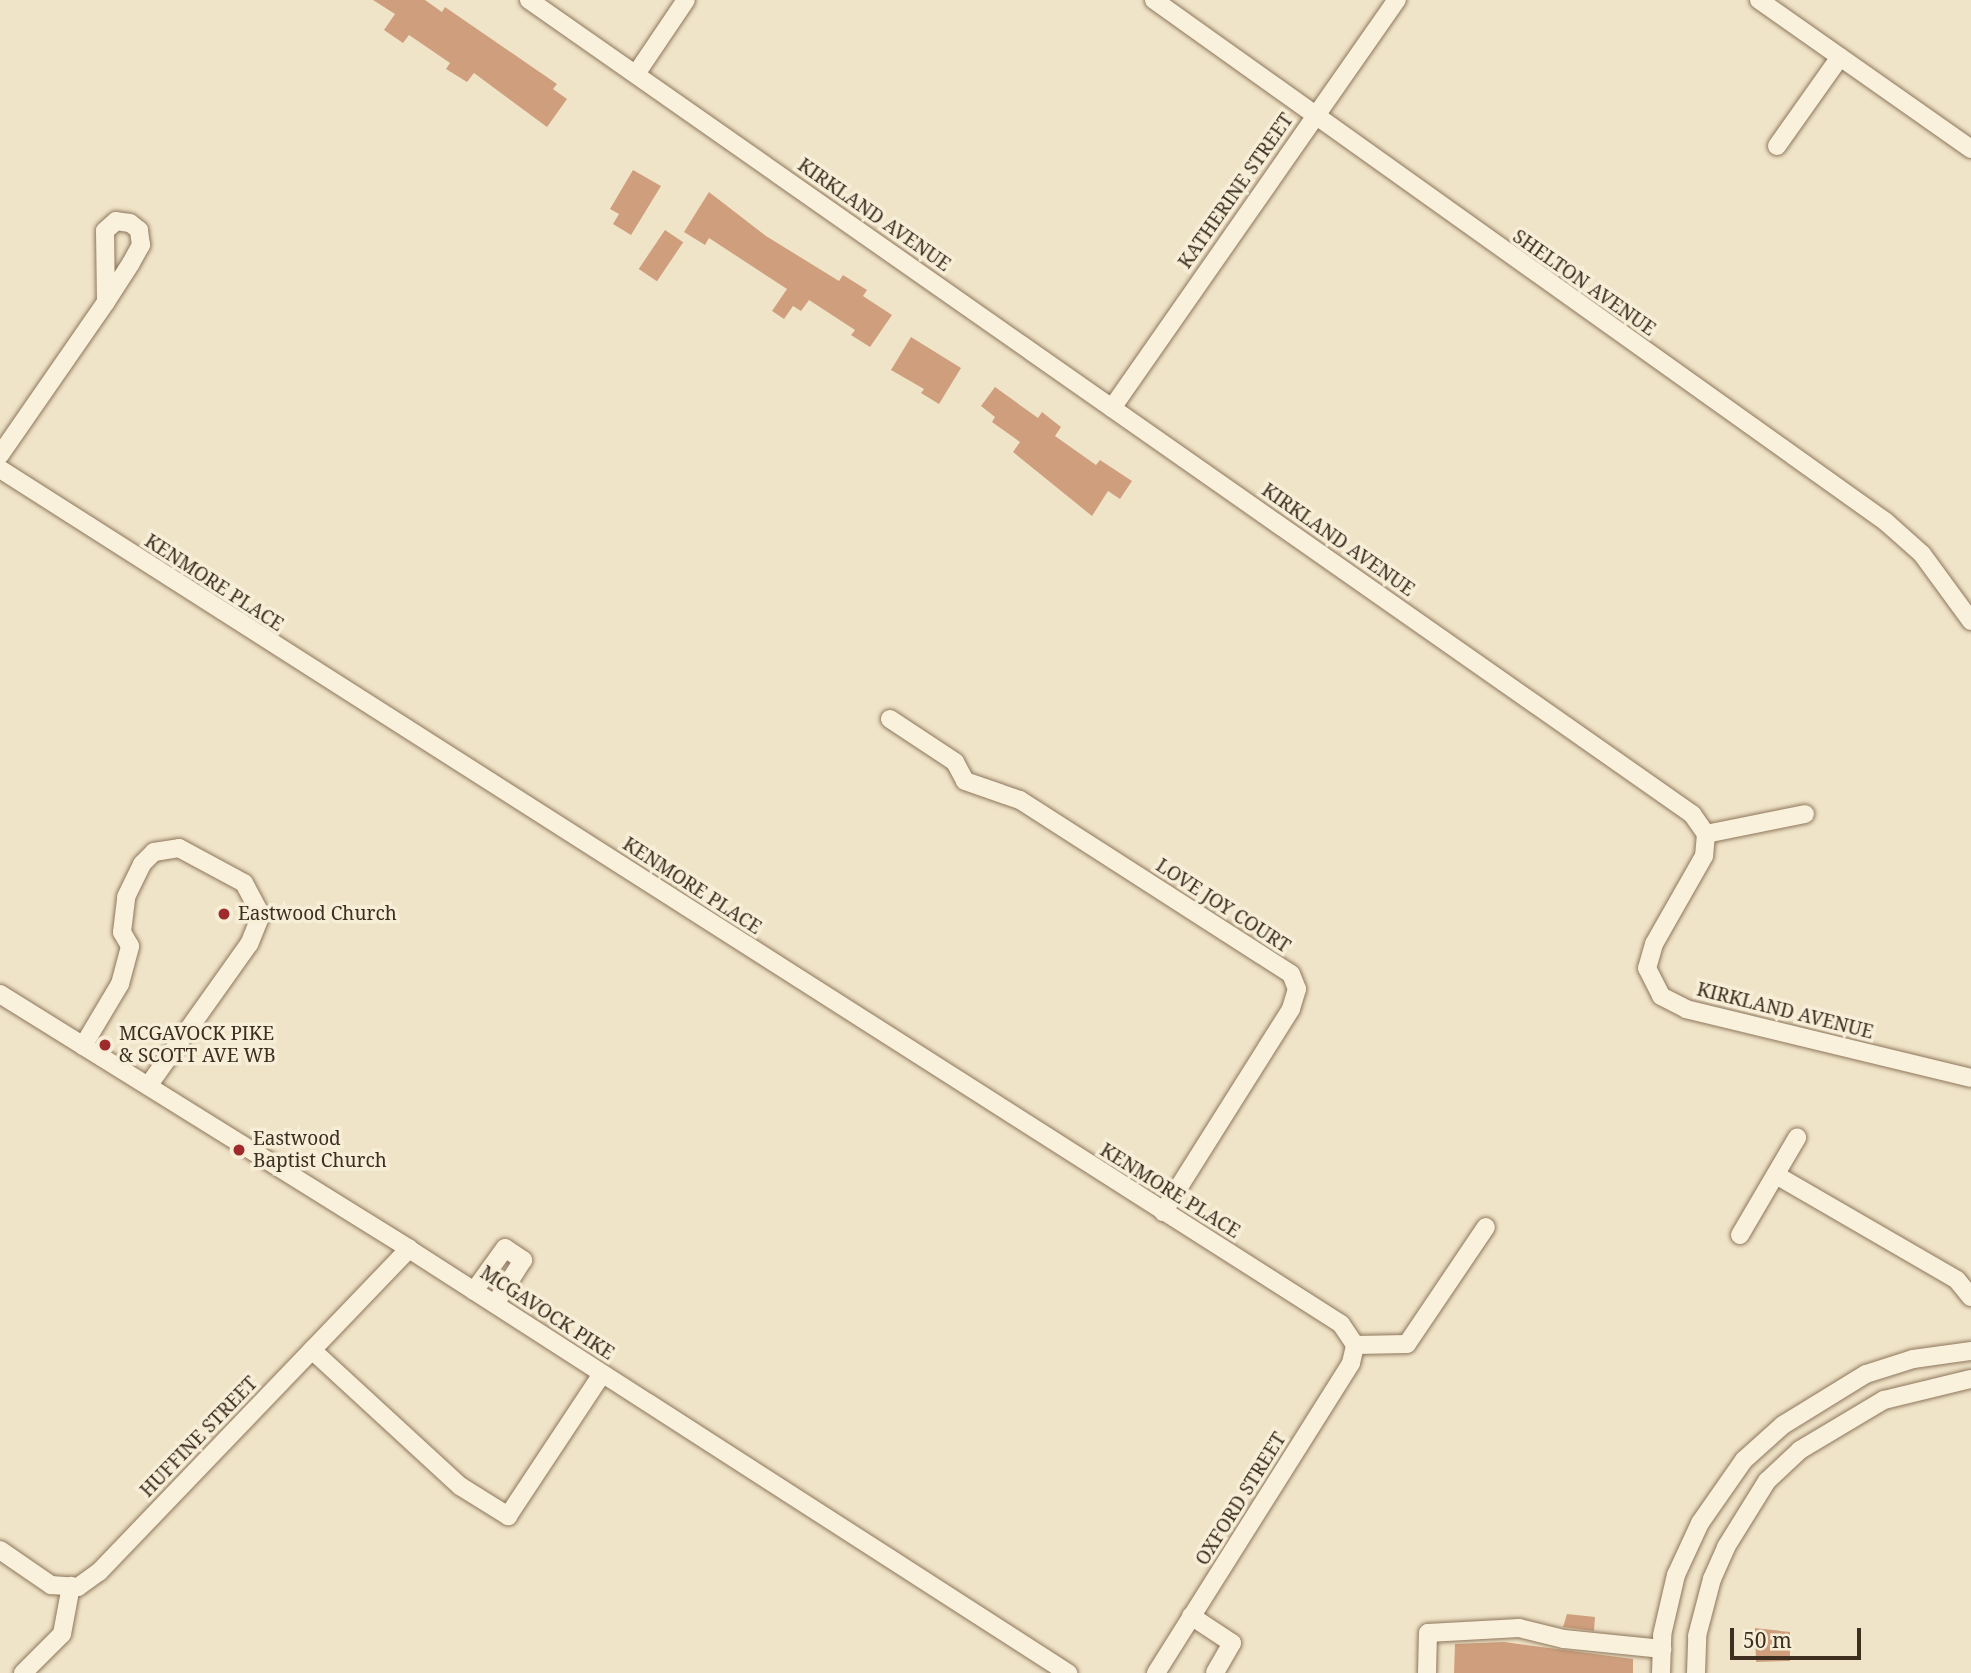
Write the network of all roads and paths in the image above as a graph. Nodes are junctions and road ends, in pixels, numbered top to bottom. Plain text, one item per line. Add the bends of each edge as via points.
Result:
1 (528, 0) edge
2 (686, 0) edge
3 (1154, 0) edge
4 (1397, 0) edge
5 (1759, 0) edge
6 (1840, 57) junction
7 (636, 74) junction
8 (1313, 117) junction
9 (1777, 146) dead end
10 (1971, 149) edge
11 (106, 302) dead end
12 (1112, 408) junction
13 (0, 455) edge
14 (0, 469) edge
15 (1971, 621) edge
16 (890, 719) dead end
17 (1805, 814) dead end
18 (1706, 834) junction
19 (0, 994) edge
20 (83, 1045) junction
21 (1971, 1078) edge
22 (148, 1086) junction
23 (1797, 1138) dead end
24 (1776, 1175) junction
25 (1163, 1212) junction
26 (1486, 1227) dead end
27 (1740, 1235) dead end
28 (409, 1249) junction
29 (474, 1291) junction
30 (1971, 1297) edge
31 (495, 1304) junction
32 (1355, 1345) junction
33 (312, 1350) junction
34 (1971, 1351) edge
35 (603, 1374) junction
36 (1971, 1379) edge
37 (0, 1550) edge
38 (71, 1586) junction
39 (1191, 1616) junction
40 (1662, 1649) junction
41 (1059, 1671) edge
42 (23, 1673) edge
43 (1156, 1673) edge
44 (1215, 1673) edge
45 (1427, 1673) edge
46 (1661, 1673) edge
47 (1696, 1673) edge

1 - 7 street, KIRKLAND AVENUE
2 - 7 street
3 - 8 street, SHELTON AVENUE
4 - 8 street, KATHERINE STREET
5 - 6 street
6 - 9 street
6 - 10 street
7 - 12 street, KIRKLAND AVENUE
8 - 12 street, KATHERINE STREET
8 - 15 street, SHELTON AVENUE via 1886,522 1922,554
11 - 13 street
12 - 18 street, KIRKLAND AVENUE via 1692,814
14 - 25 street, KENMORE PLACE
16 - 25 street, LOVE JOY COURT via 955,762 965,781 1020,800 1291,974 1297,989 1291,1009
17 - 18 street
18 - 21 street, KIRKLAND AVENUE via 1704,856 1654,944 1647,968 1661,996 1686,1009
19 - 20 street, MCGAVOCK PIKE
20 - 22 street, MCGAVOCK PIKE
20 - 22 street via 120,984 130,946 122,932 126,897 154,852 179,848 244,883 261,915 249,944
22 - 28 street, MCGAVOCK PIKE
23 - 24 street
24 - 27 street
24 - 30 street via 1957,1280
25 - 32 street, KENMORE PLACE via 1348,1329
26 - 32 street via 1407,1344
28 - 29 street, MCGAVOCK PIKE
28 - 33 street, HUFFINE STREET
29 - 31 street, MCGAVOCK PIKE
29 - 31 street via 505,1248 523,1261
31 - 35 street, MCGAVOCK PIKE
32 - 39 street, OXFORD STREET via 1351,1363
33 - 35 street via 460,1486 508,1516
33 - 38 street, HUFFINE STREET via 99,1572
34 - 40 street via 1913,1359 1866,1374 1783,1425 1744,1460 1700,1523 1676,1575
35 - 41 street, MCGAVOCK PIKE
36 - 47 street via 1884,1400 1800,1450 1768,1481 1726,1547 1712,1579 1697,1636
37 - 38 street via 51,1585
38 - 42 street via 62,1634
39 - 43 street, OXFORD STREET
39 - 44 street via 1233,1643
40 - 45 street via 1564,1639 1519,1628 1428,1633
40 - 46 street

